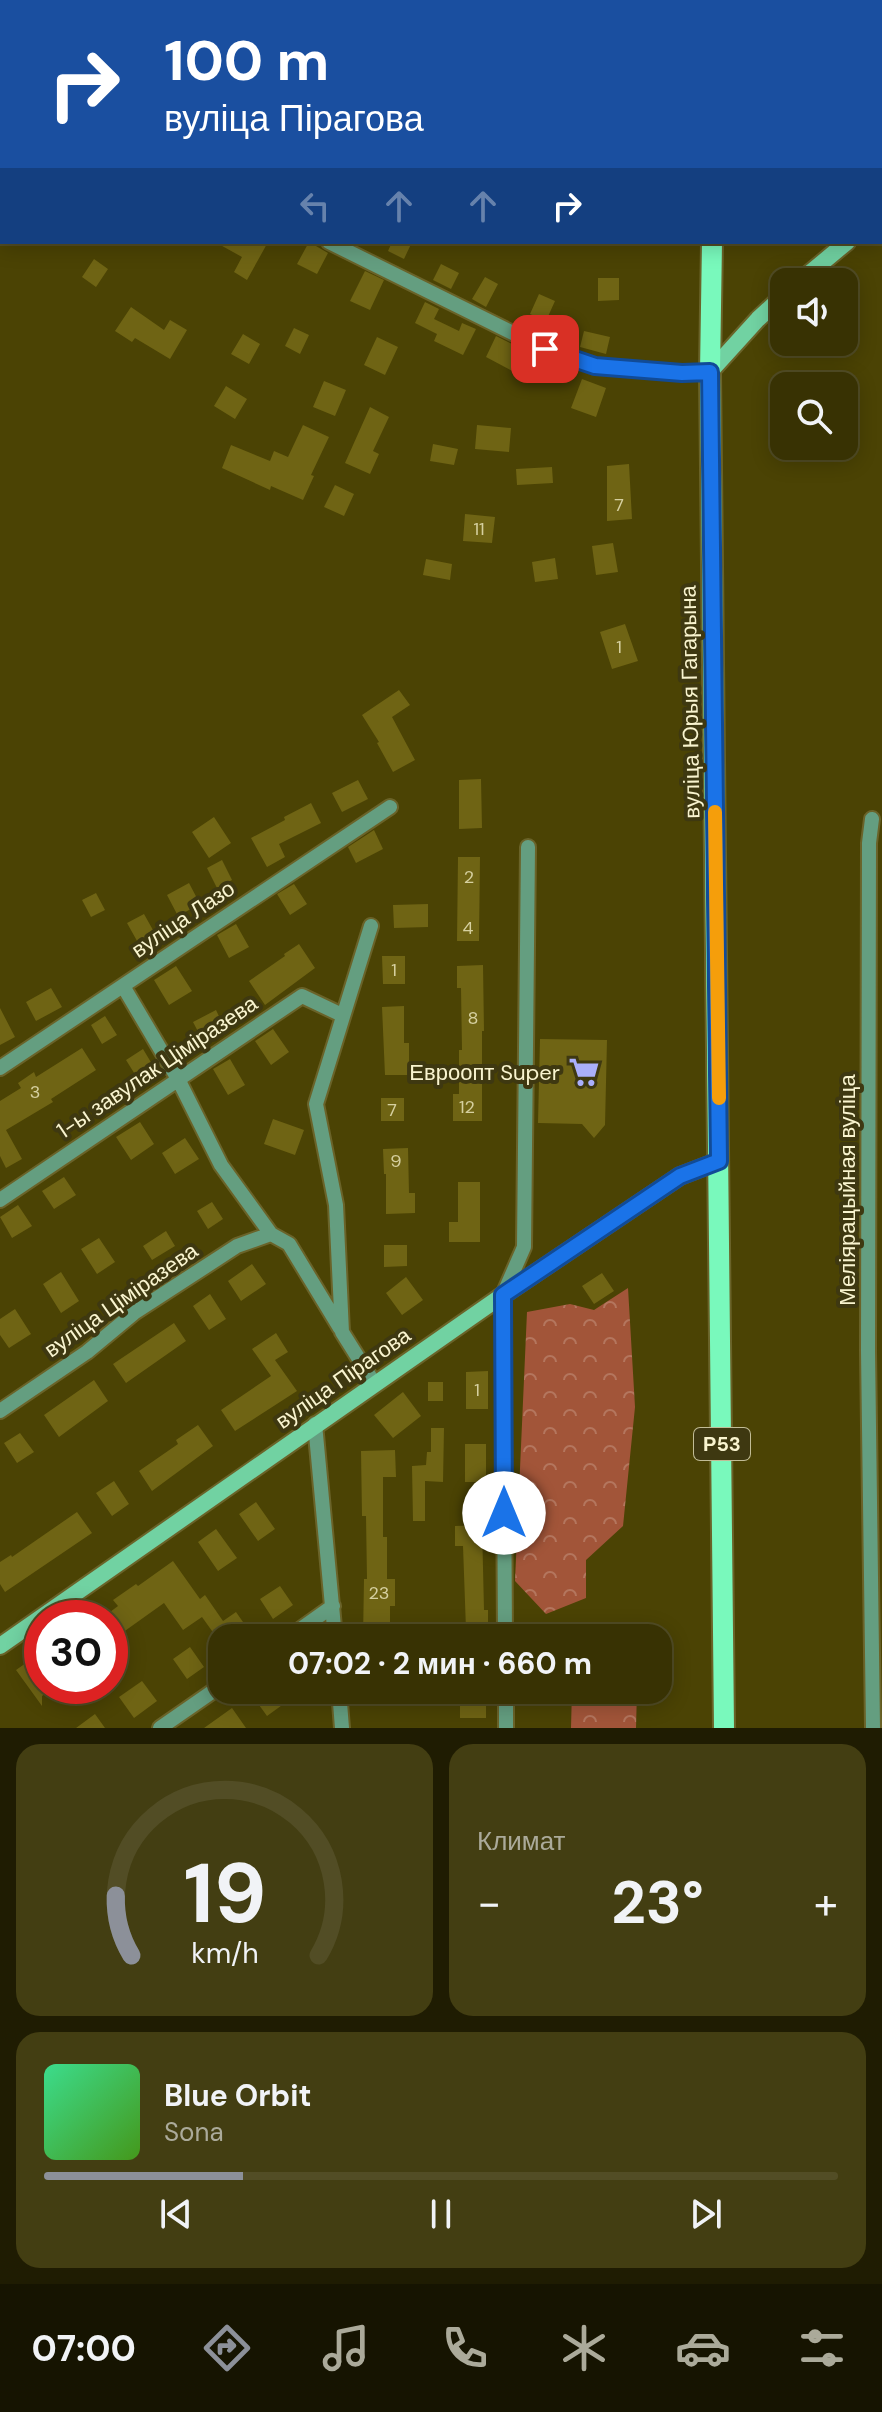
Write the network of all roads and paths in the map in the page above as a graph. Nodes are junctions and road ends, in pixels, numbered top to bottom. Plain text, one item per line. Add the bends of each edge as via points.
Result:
1 (333, 244) edge
2 (712, 244) edge
3 (845, 244) edge
4 (816, 268) edge
5 (770, 308) edge
6 (710, 372) junction
7 (390, 807) dead end
8 (872, 819) dead end
9 (528, 847) dead end
10 (371, 926) dead end
11 (123, 986) junction
12 (342, 1015) junction
13 (0, 1068) edge
14 (178, 1079) junction
15 (719, 1161) junction
16 (0, 1200) edge
17 (271, 1234) junction
18 (503, 1295) junction
19 (342, 1332) junction
20 (374, 1383) junction
21 (0, 1411) edge
22 (315, 1424) junction
23 (333, 1606) junction
24 (308, 1624) edge
25 (334, 1624) edge
26 (505, 1624) edge
27 (0, 1646) edge
28 (208, 1695) edge
29 (340, 1704) edge
30 (506, 1704) edge
31 (160, 1728) edge
32 (342, 1728) edge
33 (506, 1728) edge
34 (724, 1728) edge
35 (873, 1728) edge

1 - 6 street via 545,349 595,366
2 - 6 main road, вуліца Юрыя Гагарына / Р53
3 - 4 main road
5 - 6 main road
6 - 15 main road, вуліца Юрыя Гагарына / Р53
7 - 11 street, вуліца Лазо
8 - 35 street, Меліярацыйная вуліца via 868,1351
9 - 18 street via 524,1247
10 - 12 street
11 - 13 street, вуліца Лазо
11 - 14 street
12 - 14 street, 1-ы завулак Ціміразева via 302,996
12 - 19 street via 316,1104 336,1205
14 - 16 street, 1-ы завулак Ціміразева
14 - 17 street via 221,1165
15 - 18 main road, вуліца Пірагова via 680,1176
15 - 34 main road, Р53
17 - 19 street via 289,1244
17 - 21 street, вуліца Ціміразева via 237,1246 172,1288
18 - 20 main road, вуліца Пірагова
18 - 26 street
19 - 20 street
20 - 22 main road, вуліца Пірагова
22 - 23 street
22 - 27 main road, вуліца Пірагова
23 - 24 street
23 - 25 street
28 - 31 street
29 - 32 street
30 - 33 street

